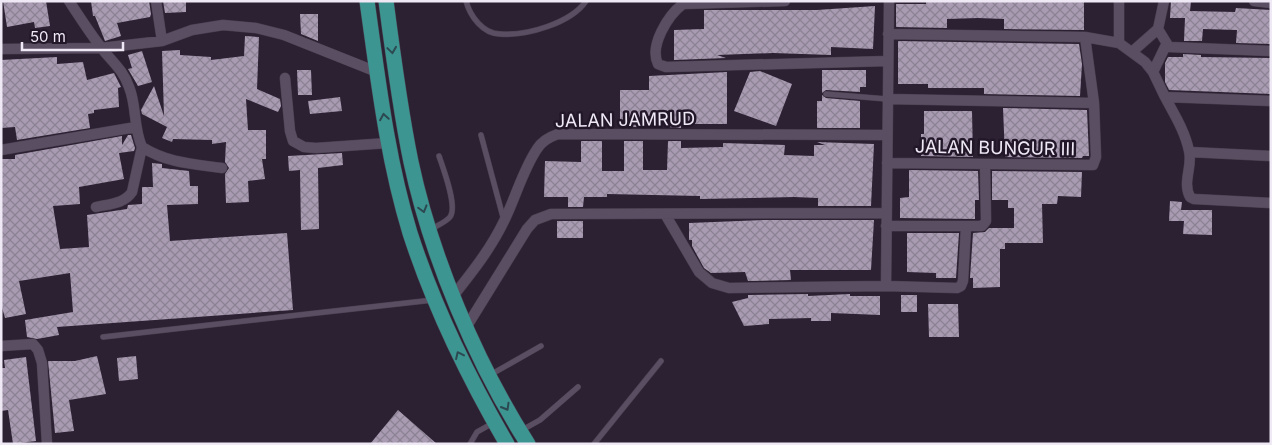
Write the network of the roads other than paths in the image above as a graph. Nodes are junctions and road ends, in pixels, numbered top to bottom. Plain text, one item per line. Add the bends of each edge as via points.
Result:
1 (69, 1) edge
2 (156, 1) edge
3 (367, 1) edge
4 (386, 1) edge
5 (466, 1) edge
6 (586, 1) edge
7 (785, 1) edge
8 (889, 1) edge
9 (1119, 1) edge
10 (1164, 1) edge
11 (1254, 1) edge
12 (1271, 2) edge
13 (1158, 29) junction
14 (888, 34) junction
15 (1085, 37) junction
16 (162, 41) junction
17 (1120, 43) junction
18 (1166, 45) junction
19 (101, 48) junction
20 (1, 49) edge
21 (1133, 51) junction
22 (1271, 52) edge
23 (888, 61) junction
24 (377, 72) junction
25 (1153, 72) junction
26 (284, 78) dead end
27 (826, 94) dead end
28 (1165, 97) junction
29 (888, 99) junction
30 (1271, 101) edge
31 (1094, 103) junction
32 (136, 128) junction
33 (481, 135) dead end
34 (888, 135) junction
35 (388, 143) junction
36 (142, 147) junction
37 (1, 150) edge
38 (1190, 152) junction
39 (439, 156) dead end
40 (1271, 156) edge
41 (887, 163) junction
42 (985, 165) junction
43 (222, 168) dead end
44 (1271, 203) edge
45 (96, 207) dead end
46 (886, 213) junction
47 (665, 214) junction
48 (504, 220) junction
49 (886, 226) junction
50 (966, 227) junction
51 (430, 230) junction
52 (886, 286) junction
53 (454, 295) junction
54 (435, 300) junction
55 (467, 326) junction
56 (103, 337) dead end
57 (1, 346) edge
58 (541, 346) dead end
59 (661, 361) dead end
60 (489, 376) junction
61 (578, 387) dead end
62 (494, 422) junction
63 (524, 438) edge
64 (47, 444) edge
65 (470, 444) edge
66 (507, 444) edge
67 (594, 444) edge

1 - 19 street
2 - 16 street
3 - 24 highway
4 -> 51 highway via 411,162
5 - 6 lane via 468,12 482,27 499,34 564,21
7 - 23 street via 682,4 674,11 655,48 655,58 658,64 666,67
8 - 14 street
9 - 17 street
10 - 13 street
11 - 12 street
13 - 18 street
13 - 21 street
14 - 15 street
14 - 23 street
15 - 17 street
15 - 31 street, JALAN BUNGUR III
16 - 19 street
16 - 24 street via 192,30 223,25 256,28 284,35
17 - 21 street
18 - 22 street
18 - 25 street
19 - 20 street
19 - 32 street via 118,65 129,86 135,106
21 - 25 street
23 - 29 street
35 -> 24 highway
25 - 28 street
26 - 35 street via 294,141 304,147 316,148
27 - 29 lane
28 - 30 street
28 - 38 street
29 - 31 street
29 - 34 street
31 - 42 street, JALAN BUNGUR III via 1096,157 1093,165
32 - 36 street
32 - 37 street
33 - 48 lane
34 - 41 street
34 - 48 street, JALAN JAMRUD via 558,134 546,138 537,148
35 - 54 highway via 410,232
36 - 43 street via 172,162
36 - 45 street via 128,198
38 - 40 street
38 - 44 street via 1186,184 1190,197
39 - 51 lane via 452,211 450,217
41 - 42 street, JALAN BUNGUR III
41 - 46 street
42 - 50 street via 986,221 982,226
46 - 47 street
46 - 49 street
47 - 52 street via 699,272 712,283 729,288
47 - 55 street via 568,213 551,214 535,220 526,229
48 - 53 street, JALAN JAMRUD via 483,258
49 - 50 street
49 - 52 street
50 - 52 street via 961,286
51 - 53 highway
53 - 55 highway
54 - 56 lane
62 -> 54 highway via 463,364
55 - 60 highway
57 - 64 street via 33,344 38,350 42,362
58 - 60 lane
59 - 67 lane
60 -> 63 highway
61 - 63 lane
62 - 65 lane via 477,432
62 - 66 highway

